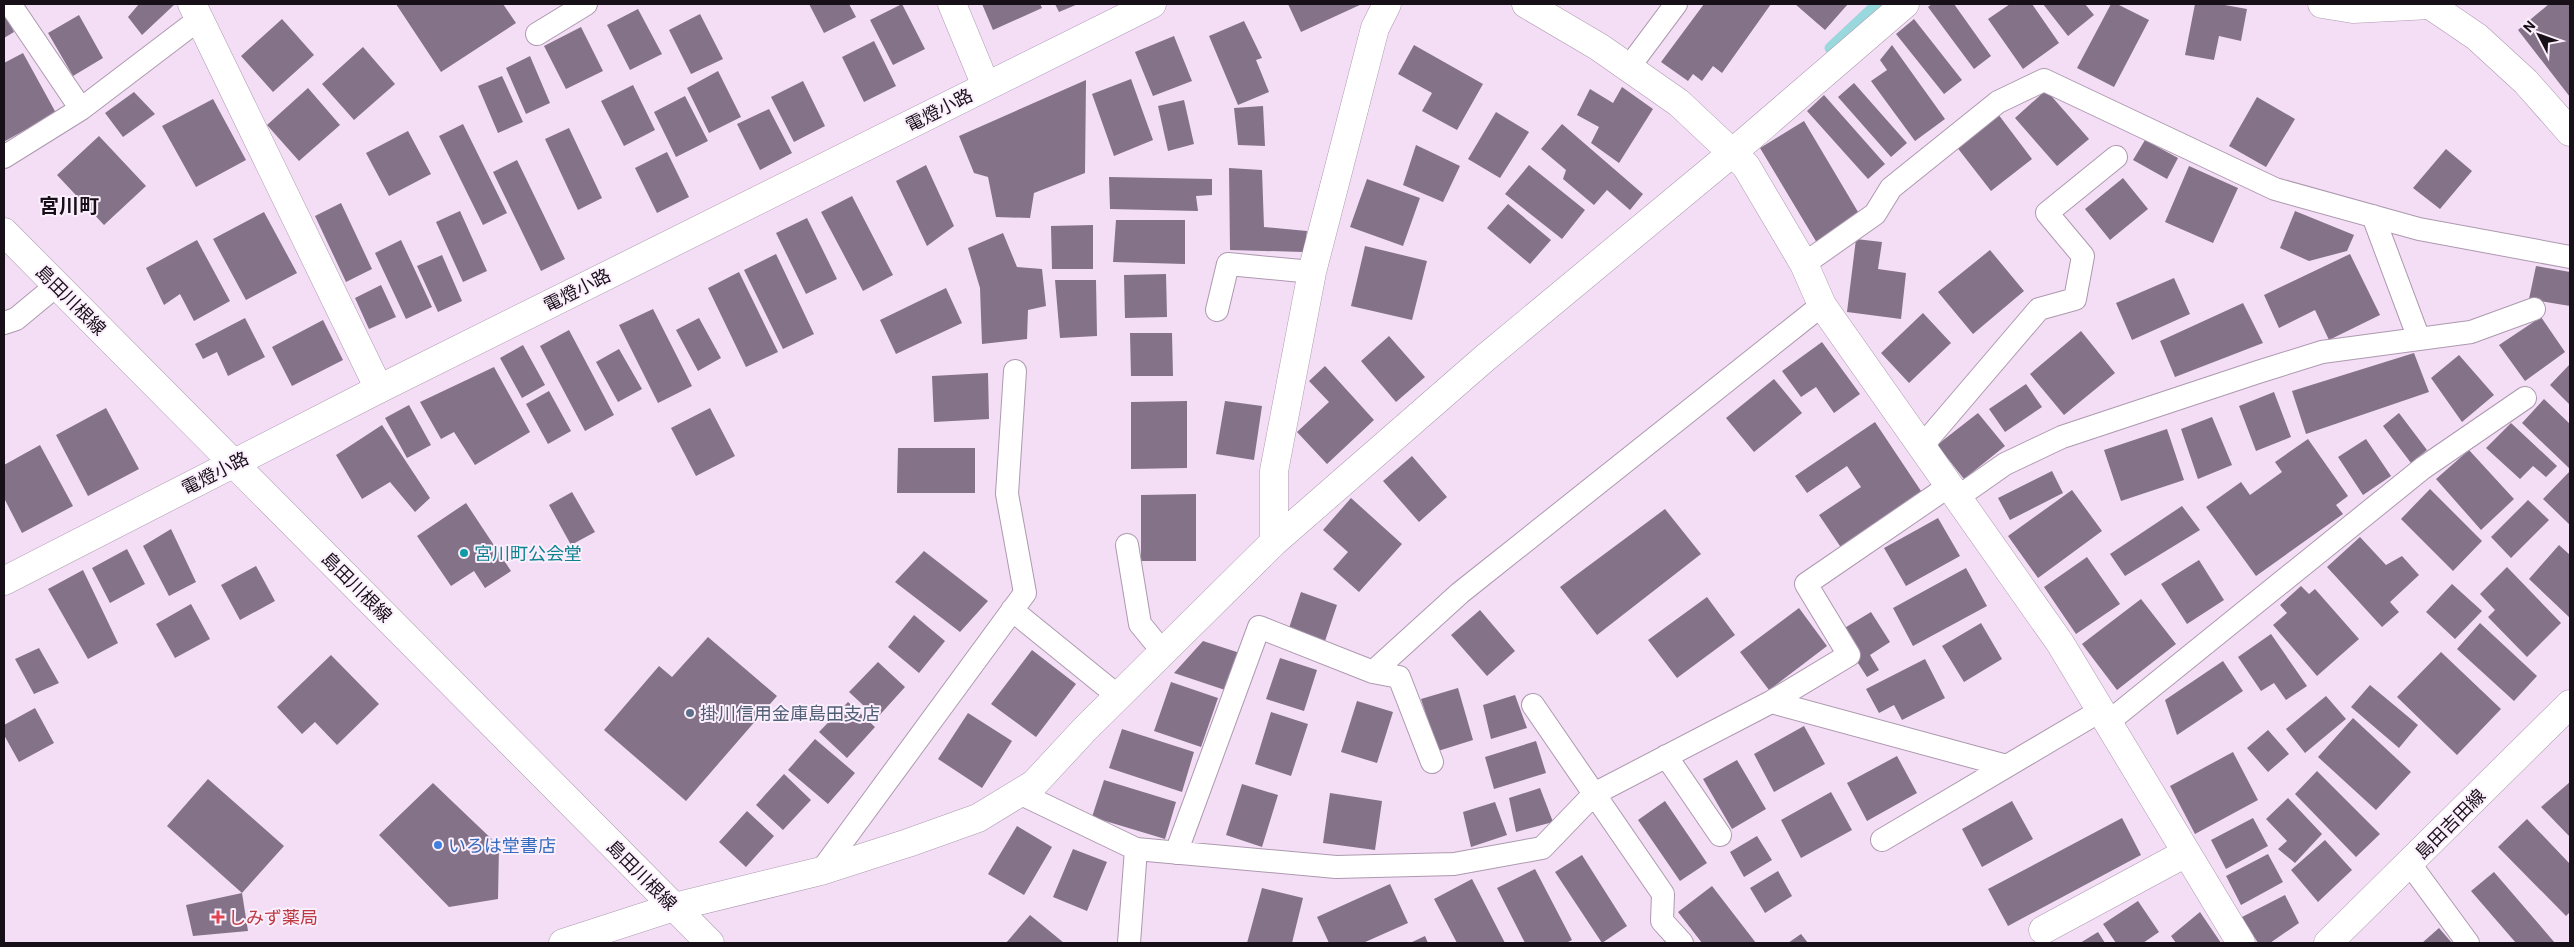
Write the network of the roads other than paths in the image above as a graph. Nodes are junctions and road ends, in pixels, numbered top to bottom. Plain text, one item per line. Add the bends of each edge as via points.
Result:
1 (10, 4) edge
2 (586, 4) edge
3 (952, 4) edge
4 (1152, 4) edge
5 (1387, 4) edge
6 (1526, 4) edge
7 (1676, 4) edge
8 (1905, 4) edge
9 (2322, 4) edge
10 (2431, 4) edge
11 (195, 12) edge
12 (537, 34) dead end
13 (1628, 67) junction
14 (986, 86) junction
15 (81, 109) junction
16 (2570, 132) edge
17 (1732, 153) junction
18 (4, 157) edge
19 (2116, 157) dead end
20 (2372, 216) junction
21 (4, 232) edge
22 (2570, 257) edge
23 (1804, 264) junction
24 (1312, 272) junction
25 (56, 285) junction
26 (1822, 305) junction
27 (2534, 309) dead end
28 (1217, 310) dead end
29 (4, 323) edge
30 (2418, 339) junction
31 (1016, 371) dead end
32 (379, 389) junction
33 (2525, 398) dead end
34 (1922, 446) junction
35 (234, 463) junction
36 (1954, 491) junction
37 (1274, 542) junction
38 (1127, 544) dead end
39 (4, 581) edge
40 (1012, 610) junction
41 (1163, 652) junction
42 (1373, 672) junction
43 (1118, 696) junction
44 (1771, 702) junction
45 (2570, 704) edge
46 (1533, 705) dead end
47 (2104, 717) junction
48 (1666, 756) junction
49 (1432, 762) dead end
50 (2007, 766) junction
51 (1020, 793) junction
52 (1594, 794) junction
53 (1720, 834) dead end
54 (1882, 840) dead end
55 (1136, 849) junction
56 (1176, 853) junction
57 (2186, 853) junction
58 (2410, 864) junction
59 (821, 871) junction
60 (674, 907) junction
61 (2043, 930) dead end
62 (563, 943) edge
63 (710, 943) edge
64 (1129, 943) edge
65 (1682, 943) edge
66 (2241, 943) edge
67 (2328, 943) edge
68 (2468, 943) edge

1 - 15 lane
2 - 12 lane
3 - 14 street
4 - 14 street, 電燈小路
5 - 24 street via 1375,28
6 - 13 street
7 - 13 lane
8 - 17 street
9 - 10 street via 2354,9
10 - 16 street via 2477,37 2526,82
11 - 15 lane
11 - 32 street
13 - 17 street via 1678,103
14 - 32 street, 電燈小路
15 - 18 lane
17 - 23 street via 1746,166
17 - 37 street via 1485,358
19 - 34 lane via 2047,213 2083,256 2075,299 2039,309
20 - 22 lane via 2419,229
20 - 23 lane via 2276,189 2044,80 1998,102 1890,188 1875,214
20 - 30 lane
21 - 25 street, 島田川根線
23 - 26 street
24 - 28 lane via 1228,264
24 - 37 street via 1274,471
25 - 29 lane via 16,319
25 - 35 street, 島田川根線
26 - 34 street
26 - 42 lane via 1460,592
27 - 30 lane via 2471,332
30 - 36 lane via 2322,352 2062,437
31 - 40 lane via 1007,494 1026,592
32 - 35 street, 電燈小路
33 - 47 lane via 2423,468
34 - 36 street
35 - 39 street, 電燈小路
35 - 60 street, 島田川根線
36 - 44 lane via 1806,584 1849,655
36 - 47 street via 2060,644
37 - 41 street
38 - 41 lane via 1140,624
40 - 43 lane
40 - 59 lane
41 - 43 street
42 - 49 lane via 1399,677
42 - 56 lane via 1259,627
43 - 51 street via 1034,784
44 - 48 lane
44 - 50 lane
45 - 58 street, 島田吉田線
46 - 52 lane
47 - 50 lane
47 - 57 street
48 - 52 lane
48 - 53 lane
50 - 54 lane
51 - 55 lane
51 - 59 street via 978,818
52 - 56 lane via 1542,848 1454,864 1336,867
52 - 65 lane via 1663,894 1662,921
55 - 56 lane
55 - 64 lane
57 - 61 street
57 - 66 street
58 - 67 street, 島田吉田線
58 - 68 lane
59 - 60 street
60 - 62 street
60 - 63 street, 島田川根線

